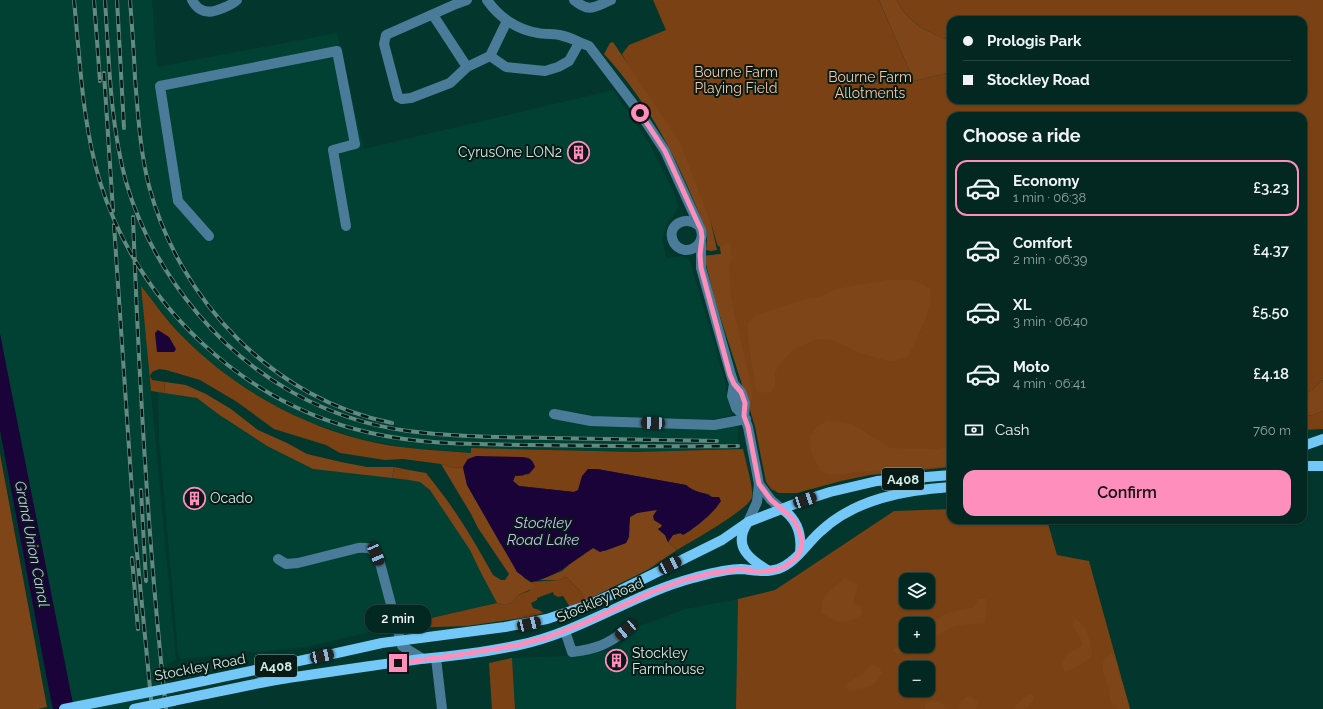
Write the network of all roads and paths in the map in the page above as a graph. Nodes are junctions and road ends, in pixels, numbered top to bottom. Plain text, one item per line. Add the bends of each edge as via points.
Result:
1 (192, 0) edge
2 (237, 0) edge
3 (468, 0) edge
4 (487, 0) edge
5 (574, 0) edge
6 (611, 0) edge
7 (433, 15) junction
8 (504, 19) junction
9 (579, 43) junction
10 (490, 56) junction
11 (467, 67) junction
12 (686, 197) junction
13 (680, 222) junction
14 (698, 225) junction
15 (346, 226) dead end
16 (209, 236) dead end
17 (701, 242) junction
18 (691, 250) junction
19 (701, 268) junction
20 (554, 414) dead end
21 (745, 417) junction
22 (1323, 438) edge
23 (1307, 444) edge
24 (1323, 445) edge
25 (1307, 446) edge
26 (1307, 466) edge
27 (1320, 466) edge
28 (947, 476) edge
29 (759, 484) junction
30 (947, 487) edge
31 (782, 509) junction
32 (748, 522) junction
33 (800, 552) junction
34 (278, 559) dead end
35 (769, 571) junction
36 (626, 630) dead end
37 (565, 631) junction
38 (400, 640) junction
39 (436, 658) junction
40 (423, 659) junction
41 (64, 709) edge
42 (134, 709) edge
43 (442, 709) edge

1 - 2 street via 205,12 215,12
3 - 7 street
4 - 8 street
5 - 6 street via 588,8
7 - 11 street
7 - 11 street via 386,35 384,44 398,97 411,98 450,83
8 - 9 street via 533,32 562,35
8 - 10 street
9 - 10 street via 569,60 545,71 506,67
9 - 12 street via 589,46 604,63 640,113 665,151
10 - 11 street
12 - 13 street
12 - 14 street
13 - 14 street via 690,221
13 - 18 street via 673,230 673,239 682,249
14 - 17 street via 702,233
15 - 16 street via 333,150 355,144 337,51 160,86 178,201
17 - 18 street
17 - 19 street
18 - 19 street
19 - 21 street via 734,384 732,396 736,408
20 - 21 street via 592,421 714,425
21 - 29 street
22 - 23 main road
24 - 25 main road
26 - 27 main road
28 - 31 main road, Stockley Road / A408 via 877,481 830,492
29 - 31 street via 771,500
29 - 32 street via 757,502
30 - 33 main road, Stockley Road / A408 via 895,494 868,503 833,520
31 - 32 main road, Stockley Road / A408
31 - 33 main road via 799,530 802,541
32 - 35 main road via 742,537 744,551
32 - 38 main road, Stockley Road / A408 via 722,540 615,593 562,615 529,624
33 - 35 main road, Stockley Road / A408 via 784,567
34 - 38 street via 286,564 298,563 358,548 372,550 380,563
35 - 37 main road, Stockley Road / A408 via 741,569 684,580
36 - 37 street via 612,641 598,647 572,652
37 - 39 main road, Stockley Road / A408 via 519,645
38 - 40 street via 404,648
38 - 41 main road, Stockley Road / A408, bridge
39 - 40 main road, Stockley Road / A408
39 - 43 street
40 - 42 main road, Stockley Road / A408, bridge via 280,679

